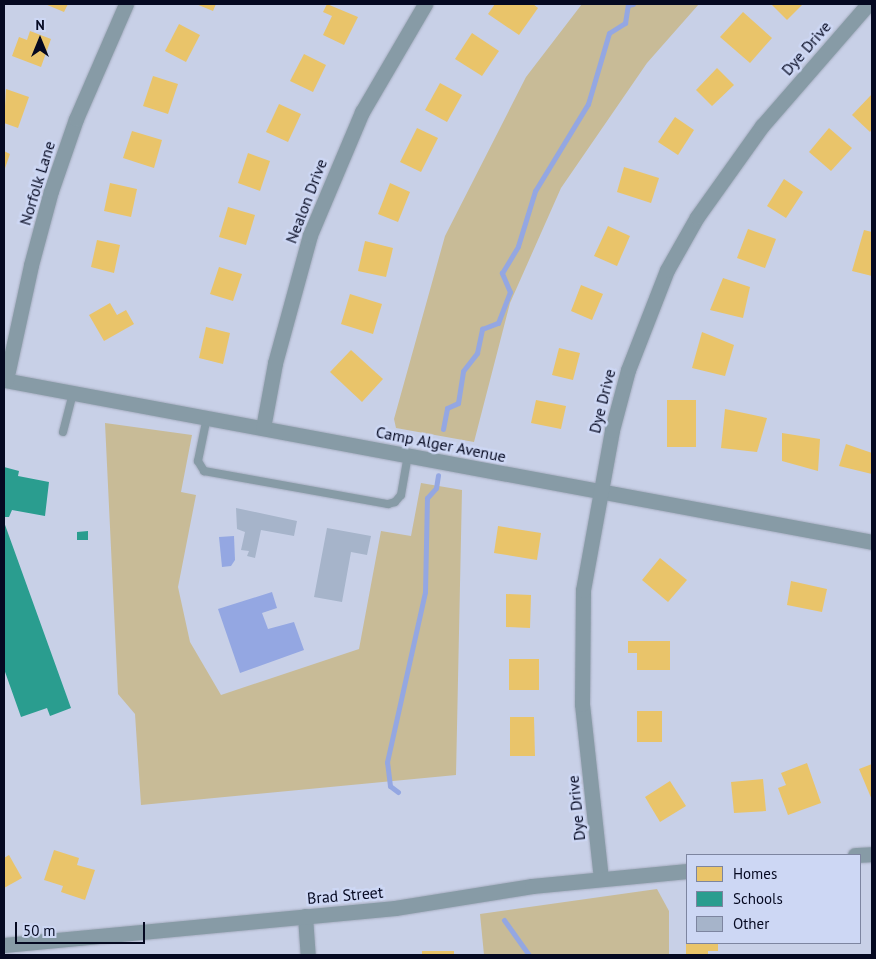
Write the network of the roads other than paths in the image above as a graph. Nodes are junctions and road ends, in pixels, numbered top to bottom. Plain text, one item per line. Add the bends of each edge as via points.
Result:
1 (126, 4) edge
2 (425, 4) edge
3 (868, 4) edge
4 (5, 380) edge
5 (74, 393) junction
6 (206, 417) junction
7 (263, 428) junction
8 (63, 432) dead end
9 (408, 455) junction
10 (600, 491) junction
11 (872, 542) edge
12 (686, 871) edge
13 (601, 879) junction
14 (305, 916) junction
15 (4, 945) edge
16 (308, 955) edge

1 - 4 street, Norfolk Lane via 79,110 51,191 30,265
2 - 7 street, Nealon Drive via 362,112 310,235 275,363
3 - 10 street, Dye Drive via 729,169 667,270 628,370
4 - 5 street, Camp Alger Avenue
5 - 6 street, Camp Alger Avenue
5 - 8 lane
6 - 7 street, Camp Alger Avenue
6 - 9 lane via 198,461 204,471 388,504 401,495
7 - 9 street, Camp Alger Avenue
9 - 10 street, Camp Alger Avenue
10 - 11 street, Camp Alger Avenue
10 - 13 street, Dye Drive via 583,590 580,654 582,704
12 - 13 street, Brad Street
13 - 14 street, Brad Street via 532,886 439,903
14 - 15 street, Brad Street
14 - 16 street

